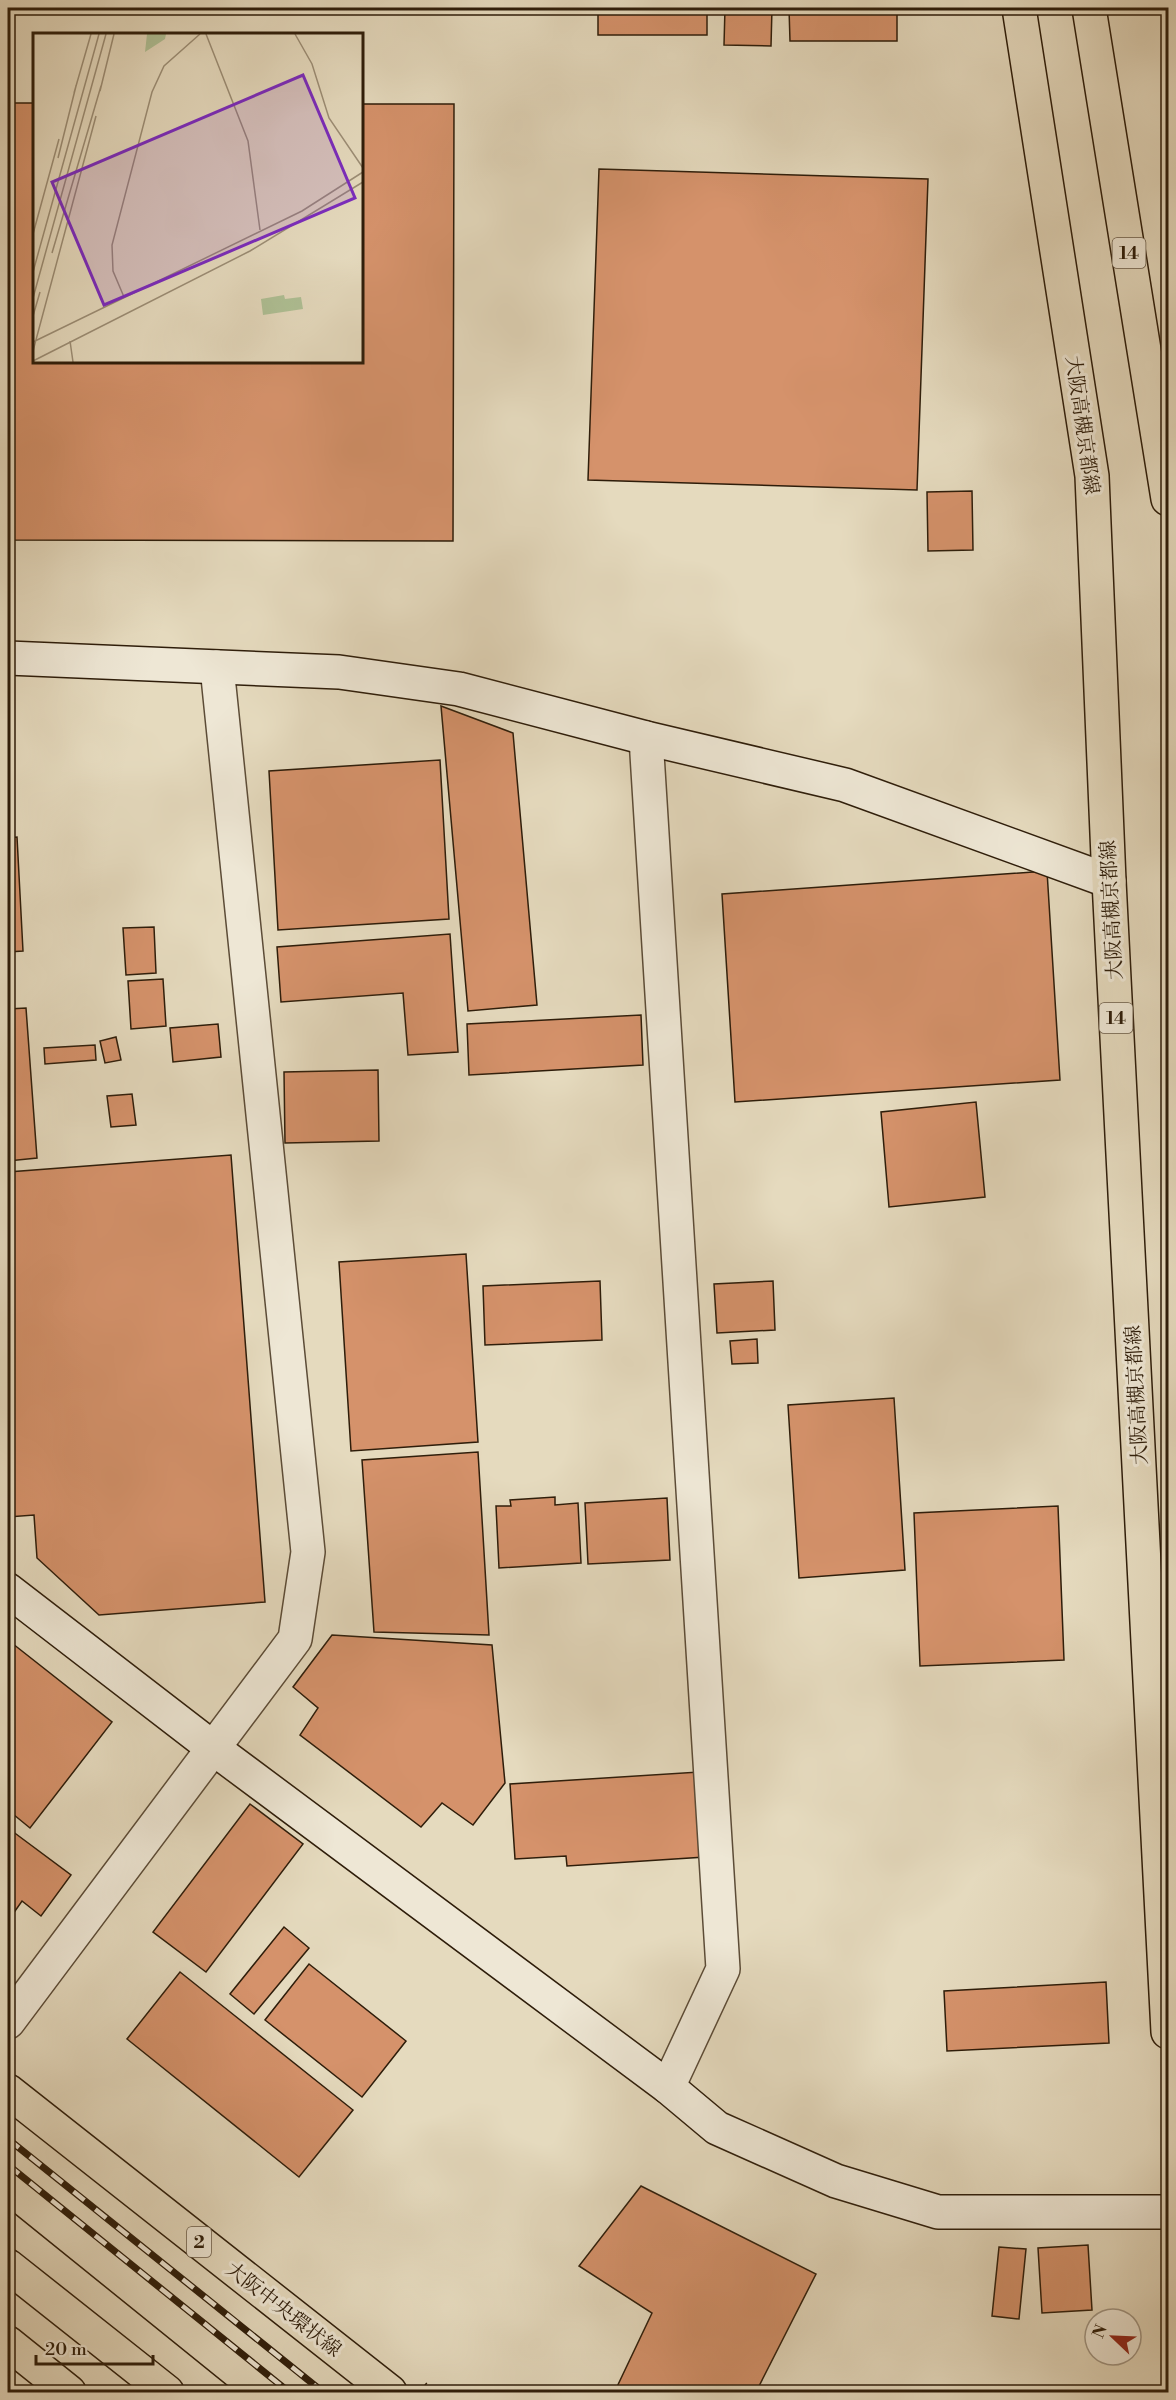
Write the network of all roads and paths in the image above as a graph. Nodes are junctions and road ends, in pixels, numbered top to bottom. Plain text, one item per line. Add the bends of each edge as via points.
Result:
1 (1019, 8) edge
2 (1089, 8) edge
3 (1167, 480) edge
4 (8, 658) edge
5 (217, 667) junction
6 (646, 738) junction
7 (1109, 881) junction
8 (8, 1590) edge
9 (213, 1748) junction
10 (8, 2022) edge
11 (1168, 2032) edge
12 (668, 2087) junction
13 (8, 2091) edge
14 (8, 2186) edge
15 (1168, 2212) edge
16 (8, 2266) edge
17 (8, 2343) edge
18 (69, 2392) edge
19 (167, 2392) edge
20 (263, 2392) edge
21 (390, 2392) edge

1 - 7 main road, 大阪高槻京都線 / 14 via 1092,476
2 - 3 main road, 14
4 - 5 street
5 - 6 street via 339,672 459,689
5 - 9 street via 308,1552 295,1639
6 - 7 street via 845,785
6 - 12 street via 723,1970
7 - 11 main road, 大阪高槻京都線 / 14
8 - 9 street
9 - 10 street
9 - 12 street
12 - 15 street via 717,2128 836,2181 938,2212
13 - 21 main road, 大阪中央環状線 / 2
14 - 20 main road
16 - 19 main road
17 - 18 main road

